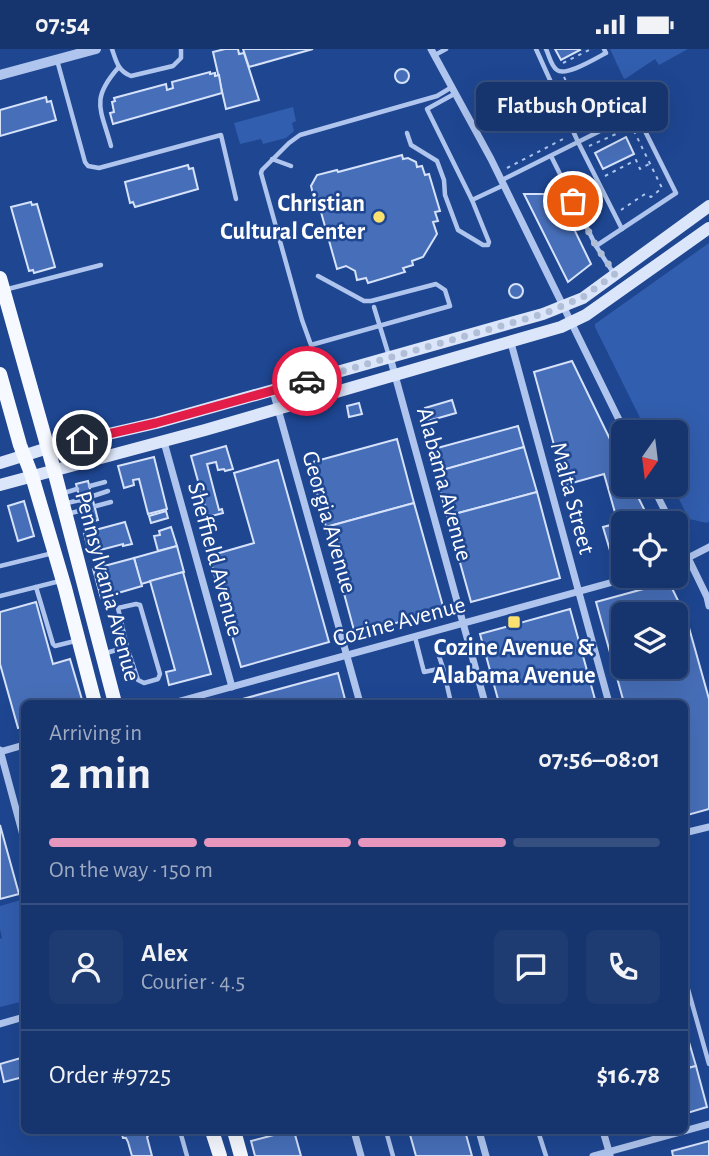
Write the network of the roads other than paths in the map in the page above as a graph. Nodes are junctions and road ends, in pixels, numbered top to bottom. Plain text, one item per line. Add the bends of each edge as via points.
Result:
1 (96, 49) edge
2 (112, 49) edge
3 (181, 49) edge
4 (446, 49) edge
5 (536, 49) edge
6 (546, 49) edge
7 (604, 49) edge
8 (433, 52) edge
9 (57, 60) junction
10 (118, 68) junction
11 (0, 75) edge
12 (454, 90) junction
13 (407, 133) dead end
14 (578, 142) junction
15 (111, 146) dead end
16 (551, 156) junction
17 (272, 159) junction
18 (292, 166) dead end
19 (503, 182) junction
20 (236, 199) dead end
21 (472, 200) junction
22 (709, 206) edge
23 (709, 228) edge
24 (622, 229) junction
25 (596, 246) junction
26 (101, 265) dead end
27 (615, 274) junction
28 (318, 276) dead end
29 (2, 284) edge
30 (563, 306) junction
31 (374, 307) dead end
32 (570, 322) junction
33 (380, 327) junction
34 (511, 343) junction
35 (390, 357) junction
36 (0, 374) edge
37 (394, 375) junction
38 (273, 391) junction
39 (278, 409) junction
40 (619, 420) edge
41 (164, 442) junction
42 (48, 448) junction
43 (23, 456) junction
44 (0, 463) edge
45 (54, 470) junction
46 (32, 476) junction
47 (105, 482) dead end
48 (0, 485) edge
49 (90, 486) dead end
50 (77, 489) dead end
51 (108, 491) dead end
52 (93, 496) dead end
53 (80, 500) dead end
54 (111, 502) dead end
55 (63, 504) junction
56 (96, 506) dead end
57 (83, 510) dead end
58 (709, 547) edge
59 (54, 553) junction
60 (688, 558) joint
61 (0, 566) edge
62 (63, 580) junction
63 (611, 583) edge
64 (36, 587) junction
65 (578, 592) junction
66 (0, 596) edge
67 (709, 605) edge
68 (463, 623) junction
69 (415, 637) junction
70 (78, 640) junction
71 (127, 647) junction
72 (102, 654) junction
73 (347, 655) junction
74 (439, 656) dead end
75 (443, 668) junction
76 (232, 687) junction
77 (94, 700) edge
78 (114, 700) edge
79 (184, 700) edge
80 (359, 700) edge
81 (450, 700) edge
82 (484, 700) edge
83 (608, 700) edge
84 (21, 746) edge
85 (0, 752) edge
86 (709, 827) edge
87 (21, 828) edge
88 (688, 833) edge
89 (688, 989) edge
90 (21, 1018) edge
91 (0, 1024) edge
92 (709, 1064) edge
93 (709, 1124) edge
94 (688, 1130) edge
95 (181, 1134) edge
96 (213, 1134) edge
97 (239, 1134) edge
98 (355, 1134) edge
99 (387, 1134) edge
100 (480, 1134) edge
101 (539, 1134) edge
102 (604, 1134) edge
103 (676, 1134) edge
104 (609, 1154) edge
105 (187, 1156) edge
106 (220, 1156) edge
107 (241, 1156) edge
108 (361, 1156) edge
109 (394, 1156) edge
110 (486, 1156) edge
111 (546, 1156) edge
112 (593, 1156) edge

1 - 9 street
2 - 10 lane
3 - 10 lane via 181,58 173,66 131,76
4 - 8 lane
5 - 14 lane
6 - 7 lane via 557,71 563,72 606,53
8 - 12 street
9 - 11 street
9 - 20 lane via 89,166 99,168 221,135
10 - 15 lane via 99,101
12 - 17 lane via 300,135
12 - 19 street
12 - 21 lane via 427,109
13 - 21 lane via 411,145 436,161 458,230 488,244
14 - 16 lane
14 - 24 lane
14 - 24 lane via 636,113 676,193
16 - 19 lane
16 - 25 lane
17 - 18 lane
17 - 33 lane via 261,173 309,342 314,345
19 - 21 lane
19 - 30 street
22 - 27 main road
23 - 32 main road
24 - 25 lane
25 - 27 lane
26 - 29 lane
27 - 30 main road
28 - 33 lane via 364,301 436,284 445,290 448,307
29 - 42 main road, Pennsylvania Avenue
30 - 32 street
30 - 35 main road
31 - 33 lane
32 - 34 main road
32 - 40 street
33 - 35 lane
34 - 37 main road
34 - 65 street, Malta Street
35 - 37 street, Alabama Avenue
35 - 38 main road
36 - 43 main road, Pennsylvania Avenue
37 - 39 main road
37 - 68 street, Alabama Avenue
38 - 39 street, Georgia Avenue
38 - 42 main road
39 - 41 main road
39 - 73 street, Georgia Avenue
41 - 45 main road
41 - 76 street, Sheffield Avenue
42 - 43 main road
42 - 45 main road, Pennsylvania Avenue
43 - 44 main road
43 - 46 main road, Pennsylvania Avenue
45 - 46 main road
45 - 55 main road, Pennsylvania Avenue
46 - 48 main road
46 - 59 main road, Pennsylvania Avenue
47 - 49 lane
50 - 55 lane
51 - 52 lane
53 - 55 lane
54 - 56 lane
55 - 57 lane
55 - 72 main road, Pennsylvania Avenue
58 - 60 street
59 - 61 lane
59 - 62 main road, Pennsylvania Avenue
60 - 67 street
62 - 64 lane
62 - 70 main road, Pennsylvania Avenue
63 - 65 street, Cozine Avenue
64 - 66 lane
64 - 70 lane via 53,644
65 - 68 street, Cozine Avenue
65 - 83 street, Malta Street
68 - 69 street, Cozine Avenue
68 - 82 street, Alabama Avenue
69 - 73 street, Cozine Avenue
69 - 75 lane via 424,673
70 - 77 main road, Pennsylvania Avenue
71 - 71 lane via 138,680 158,679 140,605 118,608
71 - 72 lane
72 - 78 main road, Pennsylvania Avenue
73 - 76 street, Cozine Avenue
73 - 80 street, Georgia Avenue
74 - 75 lane
75 - 81 lane
76 - 79 street, Cozine Avenue
84 - 85 street
85 - 87 street
86 - 88 street
89 - 92 lane
90 - 91 street
93 - 94 street
95 - 105 lane
96 - 106 main road
97 - 107 main road
98 - 108 street
99 - 109 lane
100 - 110 street
101 - 111 lane
102 - 104 street
103 - 104 street
104 - 112 street

